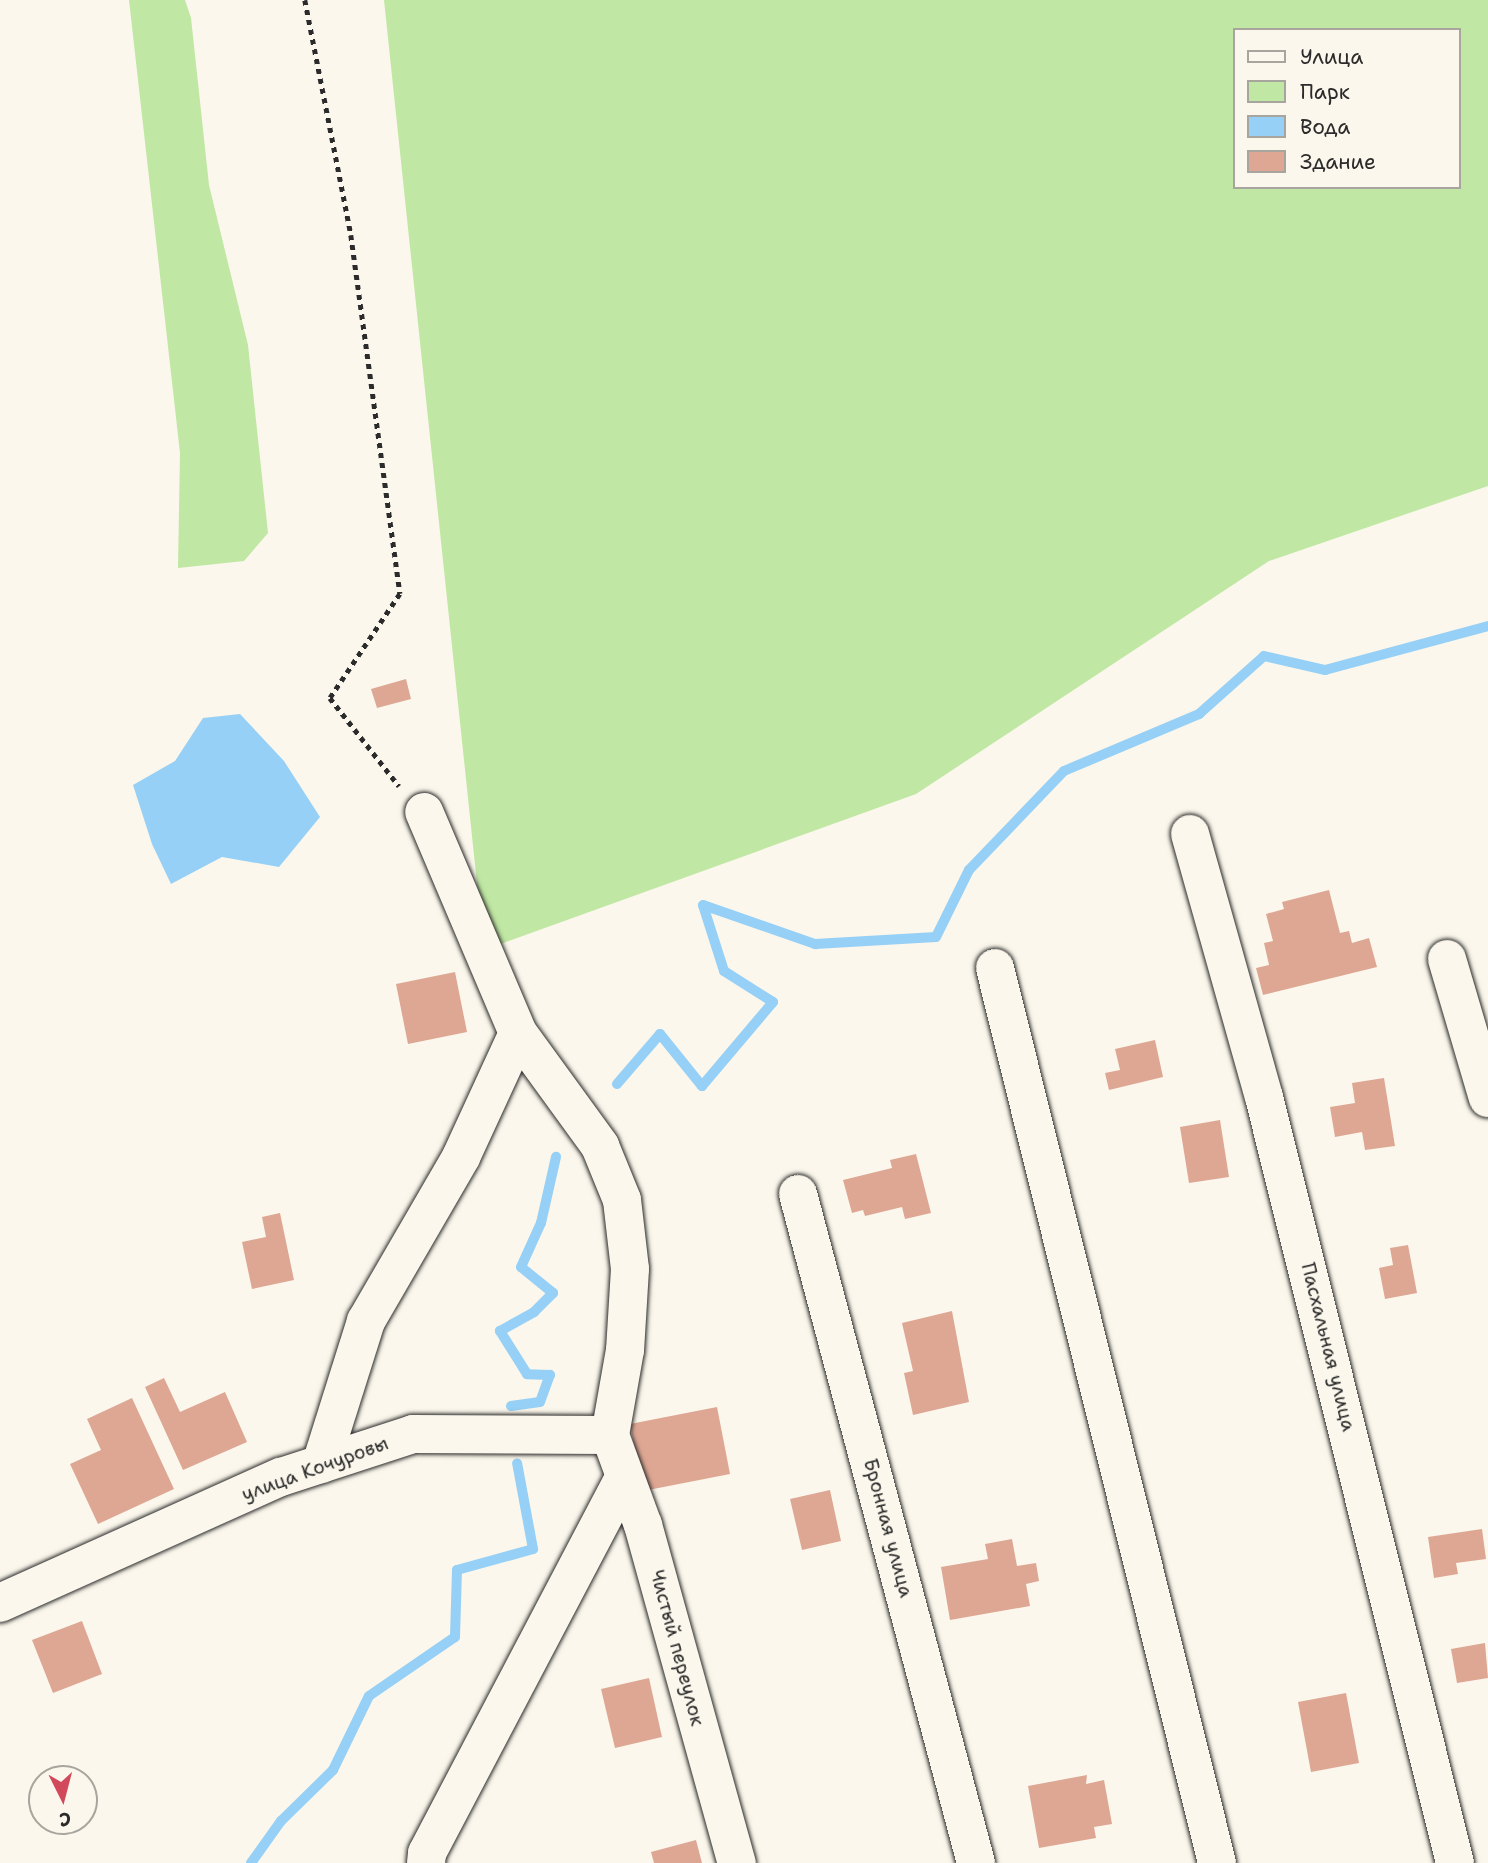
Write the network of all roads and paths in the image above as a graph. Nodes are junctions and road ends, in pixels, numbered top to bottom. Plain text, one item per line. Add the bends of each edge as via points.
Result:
1 (305, 0) edge
2 (424, 812) joint
3 (1190, 834) dead end
4 (1447, 959) dead end
5 (995, 968) dead end
6 (518, 1033) junction
7 (1488, 1098) edge
8 (798, 1194) dead end
9 (610, 1435) junction
10 (321, 1464) junction
11 (624, 1478) junction
12 (0, 1603) edge
13 (426, 1863) edge
14 (737, 1863) edge
15 (976, 1863) edge
16 (1217, 1863) edge
17 (1455, 1863) edge

1 - 2 path via 351,235 400,594 330,698 378,764
2 - 6 street
3 - 17 street, Пасхальная улица via 1264,1097
4 - 7 street
5 - 16 street
6 - 9 street via 600,1146 622,1200 630,1269 625,1350
6 - 10 street via 461,1157 366,1321
8 - 15 street, Бронная улица
9 - 10 street, улица Кочуровы via 413,1434
9 - 11 street, Чистый переулок
10 - 12 street, улица Кочуровы via 281,1477
11 - 13 street via 427,1853
11 - 14 street, Чистый переулок via 643,1525

